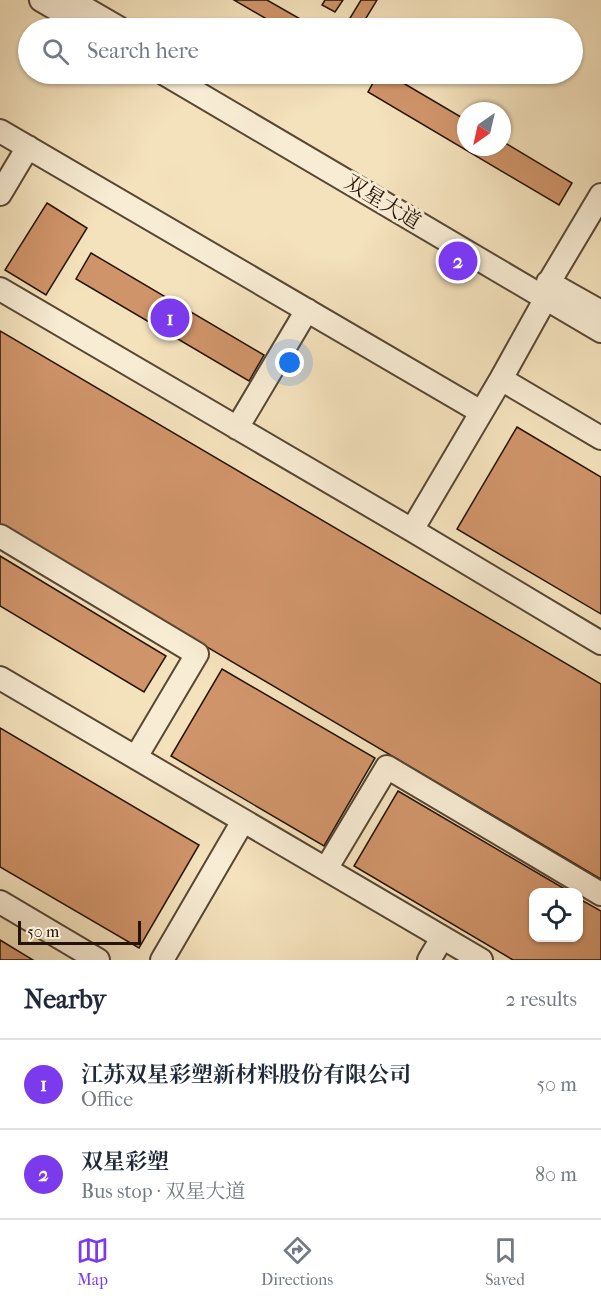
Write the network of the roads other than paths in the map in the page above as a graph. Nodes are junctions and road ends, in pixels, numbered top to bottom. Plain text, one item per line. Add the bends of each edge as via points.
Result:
1 (40, 0) edge
2 (71, 0) edge
3 (72, 18) edge
4 (102, 18) edge
5 (182, 84) edge
6 (211, 84) edge
7 (0, 131) edge
8 (28, 147) junction
9 (0, 194) edge
10 (599, 204) edge
11 (0, 289) edge
12 (545, 292) junction
13 (307, 310) junction
14 (601, 312) edge
15 (601, 331) edge
16 (501, 379) junction
17 (481, 412) junction
18 (237, 428) junction
19 (601, 438) edge
20 (412, 530) junction
21 (0, 536) edge
22 (601, 643) edge
23 (0, 678) edge
24 (136, 757) junction
25 (243, 821) junction
26 (326, 869) junction
27 (601, 894) edge
28 (0, 902) edge
29 (442, 938) junction
30 (98, 960) edge
31 (162, 960) edge
32 (429, 960) edge
33 (480, 960) edge

1 - 3 street
2 - 4 street
5 - 12 street, 双星大道
6 - 12 street, 双星大道
7 - 8 street
8 - 9 street
8 - 13 street
10 - 12 street
11 - 18 street
12 - 14 street, 双星大道
12 - 15 street, 双星大道
12 - 16 street
13 - 17 street
13 - 18 street
16 - 17 street
16 - 19 street
17 - 20 street
18 - 20 street
20 - 22 street
21 - 24 street via 197,654
23 - 24 street
24 - 25 street
25 - 26 street
25 - 31 street
26 - 27 street via 387,767
26 - 29 street
28 - 30 street
29 - 32 street
29 - 33 street

